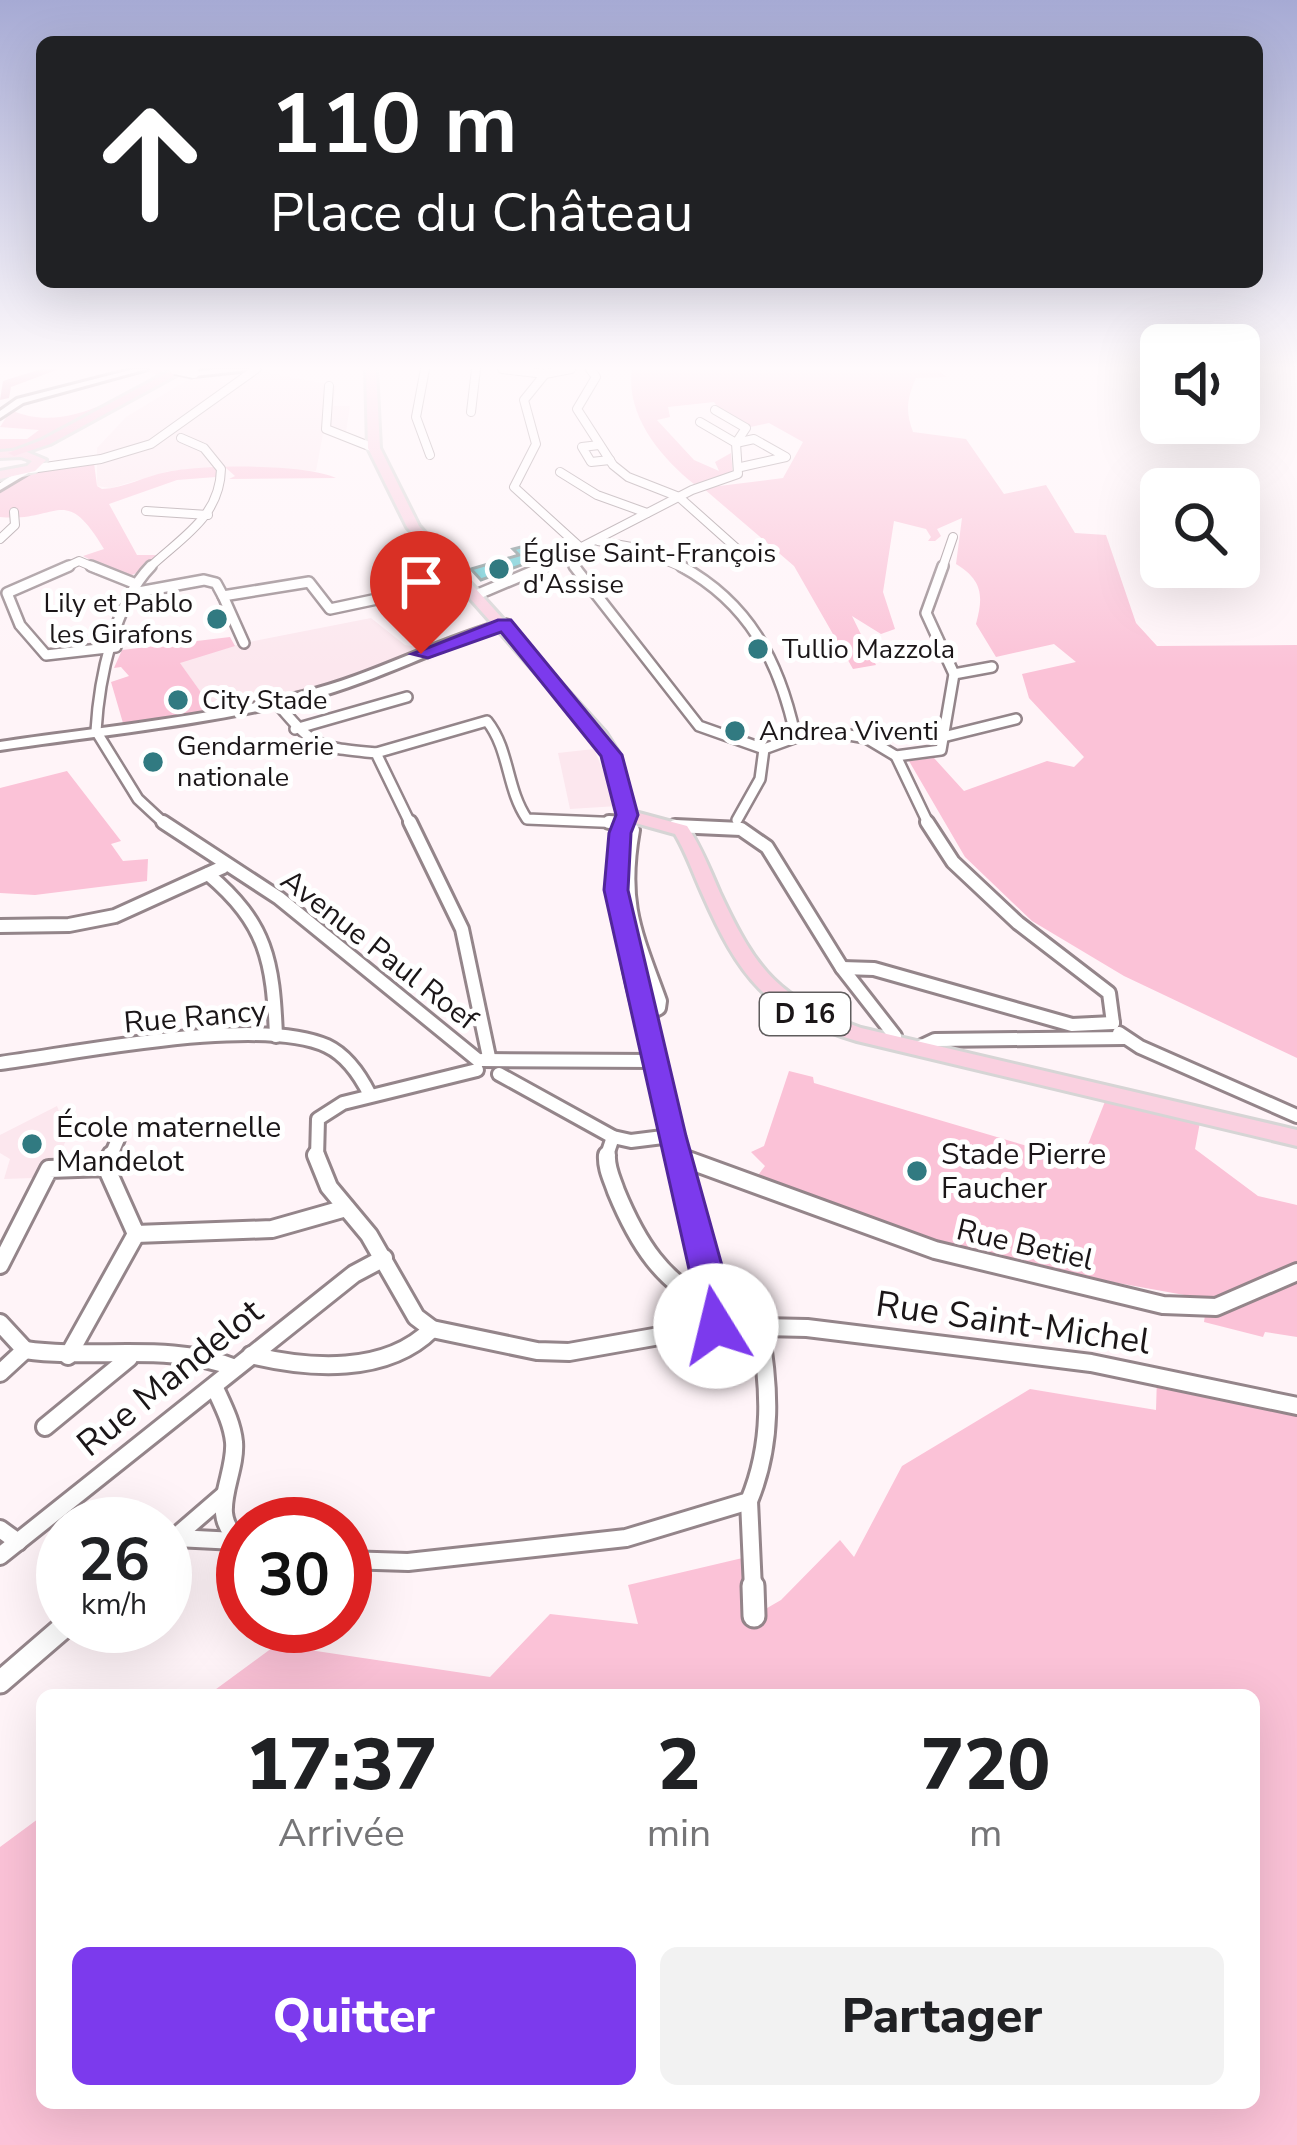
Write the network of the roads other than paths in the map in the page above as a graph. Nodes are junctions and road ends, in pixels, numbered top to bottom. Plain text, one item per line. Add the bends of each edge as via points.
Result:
1 (26, 469) edge
2 (221, 469) edge
3 (384, 469) edge
4 (523, 469) edge
5 (620, 469) edge
6 (740, 469) edge
7 (560, 472) dead end
8 (0, 487) edge
9 (679, 496) junction
10 (146, 511) dead end
11 (14, 512) dead end
12 (648, 513) junction
13 (208, 515) junction
14 (612, 531) junction
15 (953, 538) dead end
16 (0, 539) edge
17 (595, 540) junction
18 (633, 544) junction
19 (581, 548) junction
20 (566, 555) junction
21 (744, 556) dead end
22 (462, 581) junction
23 (134, 589) junction
24 (476, 595) junction
25 (223, 596) junction
26 (499, 619) junction
27 (244, 643) dead end
28 (116, 646) junction
29 (992, 667) dead end
30 (954, 674) junction
31 (407, 697) dead end
32 (276, 703) junction
33 (1016, 719) dead end
34 (295, 729) junction
35 (96, 731) junction
36 (795, 734) junction
37 (947, 736) junction
38 (0, 746) edge
39 (764, 749) junction
40 (376, 753) junction
41 (896, 756) junction
42 (626, 824) junction
43 (735, 825) junction
44 (676, 826) junction
45 (223, 867) junction
46 (208, 874) junction
47 (244, 878) junction
48 (226, 888) junction
49 (0, 926) edge
50 (842, 968) junction
51 (1113, 1023) junction
52 (1074, 1030) junction
53 (276, 1036) junction
54 (1124, 1038) junction
55 (892, 1042) junction
56 (918, 1048) junction
57 (654, 1061) junction
58 (0, 1063) edge
59 (490, 1065) junction
60 (370, 1095) junction
61 (1297, 1116) edge
62 (671, 1136) junction
63 (613, 1137) junction
64 (1297, 1138) edge
65 (118, 1139) dead end
66 (677, 1156) junction
67 (106, 1167) junction
68 (346, 1208) junction
69 (136, 1234) junction
70 (384, 1258) junction
71 (0, 1265) edge
72 (1297, 1272) edge
73 (713, 1306) junction
74 (0, 1323) edge
75 (716, 1326) junction
76 (758, 1326) junction
77 (432, 1329) junction
78 (25, 1350) junction
79 (250, 1355) junction
80 (68, 1356) junction
81 (130, 1358) junction
82 (235, 1368) junction
83 (0, 1372) edge
84 (214, 1386) junction
85 (1297, 1406) edge
86 (45, 1427) dead end
87 (224, 1495) joint
88 (749, 1501) junction
89 (192, 1523) edge
90 (0, 1529) edge
91 (19, 1541) junction
92 (0, 1556) edge
93 (372, 1561) edge
94 (754, 1616) dead end
95 (36, 1651) edge
96 (0, 1682) edge

1 - 8 main road
2 - 13 street via 220,498
3 - 22 main road via 413,527
4 - 19 street via 515,484
5 - 9 street
6 - 9 street
7 - 12 street
9 - 12 street
9 - 21 street
10 - 13 street
11 - 16 street via 15,525
12 - 14 street
13 - 23 street
14 - 17 street
14 - 18 street
15 - 30 street via 926,613
17 - 18 street
17 - 19 street
18 - 36 street via 691,568 749,620 774,662
19 - 20 street
20 - 24 street
20 - 39 street via 699,726
22 - 24 main road
22 - 25 street via 330,609 309,582
23 - 25 street via 204,580
23 - 28 street
23 - 28 street via 79,561 7,592 20,625 46,655
24 - 26 main road
25 - 27 street
26 - 32 main road via 348,684
26 - 42 main road via 612,755
28 - 35 street
29 - 30 street
30 - 37 street
31 - 34 street
32 - 34 street
32 - 35 main road
33 - 37 street
34 - 40 street via 326,748
35 - 38 main road
35 - 45 street, Avenue Paul Roef via 138,799
36 - 39 street
36 - 41 street via 861,734
37 - 41 street via 941,750
39 - 43 street via 760,778
40 - 42 street via 487,721 504,746 511,800 527,819
40 - 59 street via 462,929
41 - 51 street via 952,862 1094,978 1109,993
42 - 44 main road
42 - 57 street via 616,890
43 - 44 street
43 - 50 street via 790,877
44 - 55 main road, D 16 via 752,974 795,1010
45 - 46 street
45 - 47 street, Avenue Paul Roef
46 - 48 street
46 - 49 street via 140,910
47 - 48 street
47 - 59 street, Avenue Paul Roef
48 - 53 street via 263,936
50 - 52 street via 874,969
50 - 55 street
51 - 52 street
51 - 54 street
52 - 54 street
52 - 56 street via 934,1040
53 - 58 street, Rue Rancy
53 - 60 street, Rue Rancy via 328,1046
54 - 61 street
55 - 56 main road, D 16
56 - 64 main road, D 16
57 - 59 street
57 - 62 street
59 - 60 street
59 - 63 street, Avenue Paul Roef
60 - 68 street via 326,1111 314,1135 320,1169
62 - 63 street
62 - 66 street
63 - 73 street via 605,1161 631,1228 680,1290
65 - 67 street
66 - 72 street, Rue Betiel via 940,1253 1185,1307 1228,1304
66 - 73 street
67 - 69 street
67 - 71 street via 49,1169
68 - 69 street via 315,1221
68 - 70 street
69 - 80 street
70 - 77 street via 416,1317
70 - 79 street, Rue Mandelot
73 - 75 street
74 - 78 street
75 - 76 street, Rue Saint-Michel
75 - 77 street, Rue Saint-Michel via 569,1352
76 - 85 street, Rue Saint-Michel via 1091,1363
76 - 88 street via 768,1374 768,1452
77 - 79 street via 412,1347 334,1366
78 - 80 street
78 - 83 street
79 - 82 street, Rue Mandelot
80 - 81 street
81 - 82 street via 203,1354
81 - 86 street
82 - 84 street, Rue Mandelot
84 - 87 street via 232,1425
84 - 91 street, Rue Mandelot
87 - 89 street
88 - 93 street via 626,1538
88 - 94 street
90 - 91 street
91 - 92 street, Rue Mandelot
95 - 96 street

